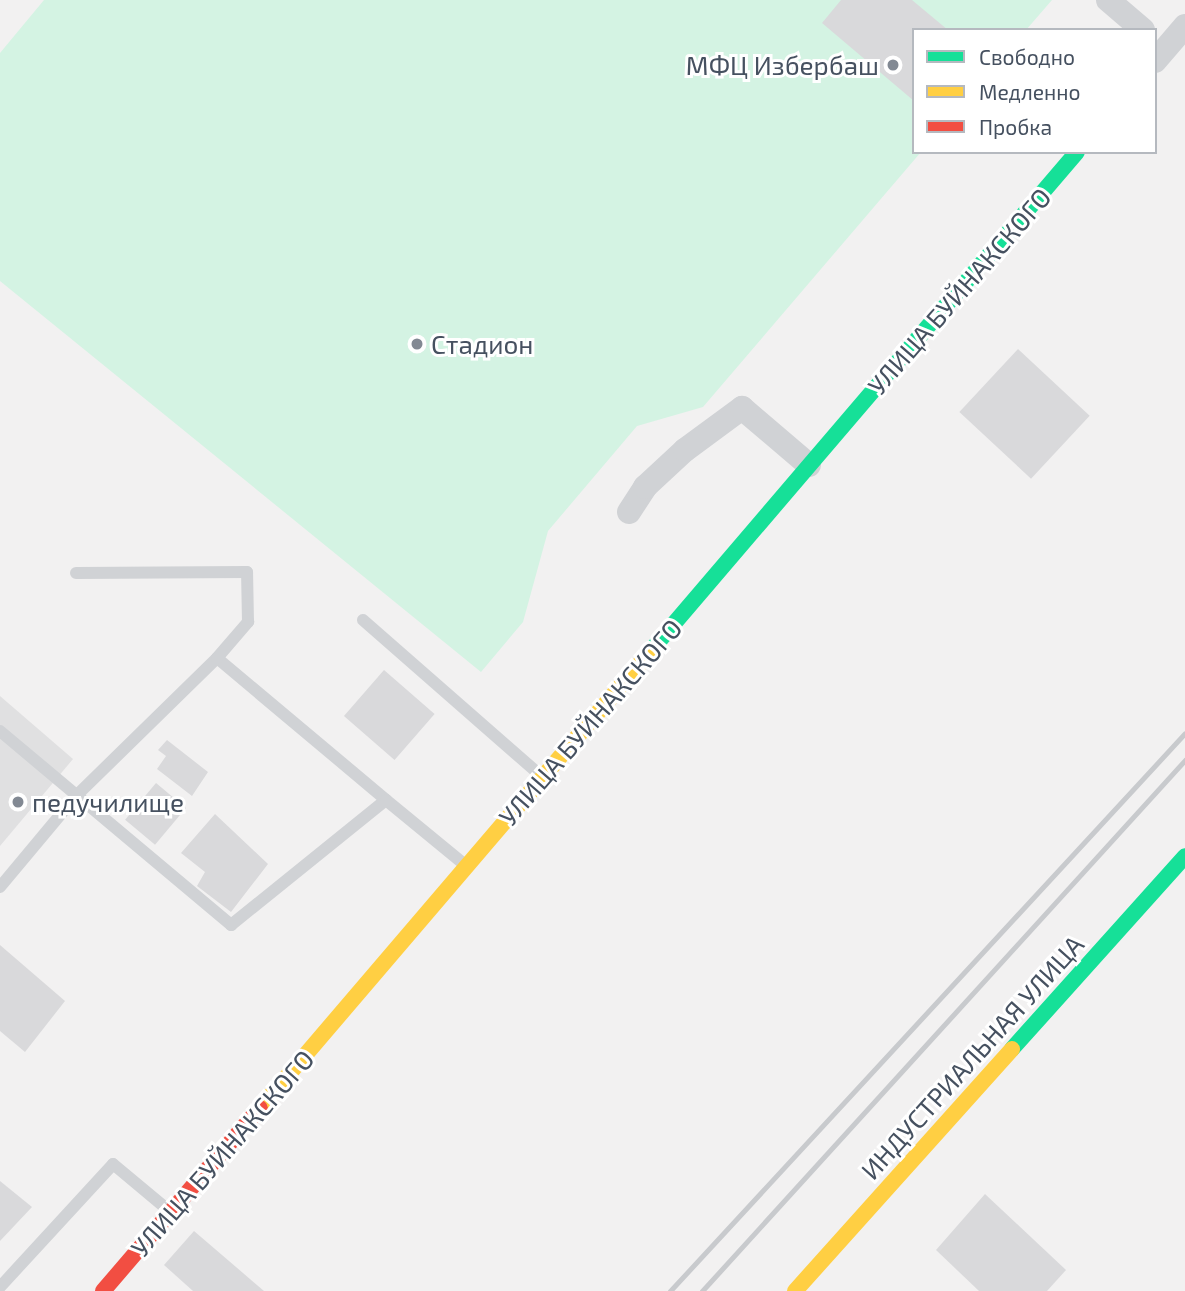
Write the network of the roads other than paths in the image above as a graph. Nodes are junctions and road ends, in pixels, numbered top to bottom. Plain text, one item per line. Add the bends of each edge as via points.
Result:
1 (1108, 0) edge
2 (1185, 26) edge
3 (1141, 28) edge
4 (1159, 50) edge
5 (1075, 154) edge
6 (809, 465) junction
7 (629, 512) dead end
8 (76, 573) dead end
9 (363, 620) dead end
10 (217, 658) junction
11 (0, 732) edge
12 (543, 777) junction
13 (76, 796) junction
14 (386, 800) junction
15 (1185, 856) edge
16 (466, 867) junction
17 (0, 887) edge
18 (171, 1212) junction
19 (0, 1287) edge
20 (103, 1291) edge
21 (795, 1291) edge

1 - 3 street
2 - 4 street
5 - 6 street, УЛИЦА БУЙНАКСКОГО
6 - 7 street via 742,408 685,450 646,487
6 - 12 street, УЛИЦА БУЙНАКСКОГО
8 - 10 lane via 247,572 248,622
9 - 12 lane
10 - 13 lane
10 - 14 lane
11 - 13 lane
12 - 16 street, УЛИЦА БУЙНАКСКОГО
13 - 14 lane via 231,925
13 - 17 lane
14 - 16 lane
15 - 21 street, ИНДУСТРИАЛЬНАЯ УЛИЦА
16 - 18 street, УЛИЦА БУЙНАКСКОГО
18 - 19 lane via 113,1164
18 - 20 street, УЛИЦА БУЙНАКСКОГО

